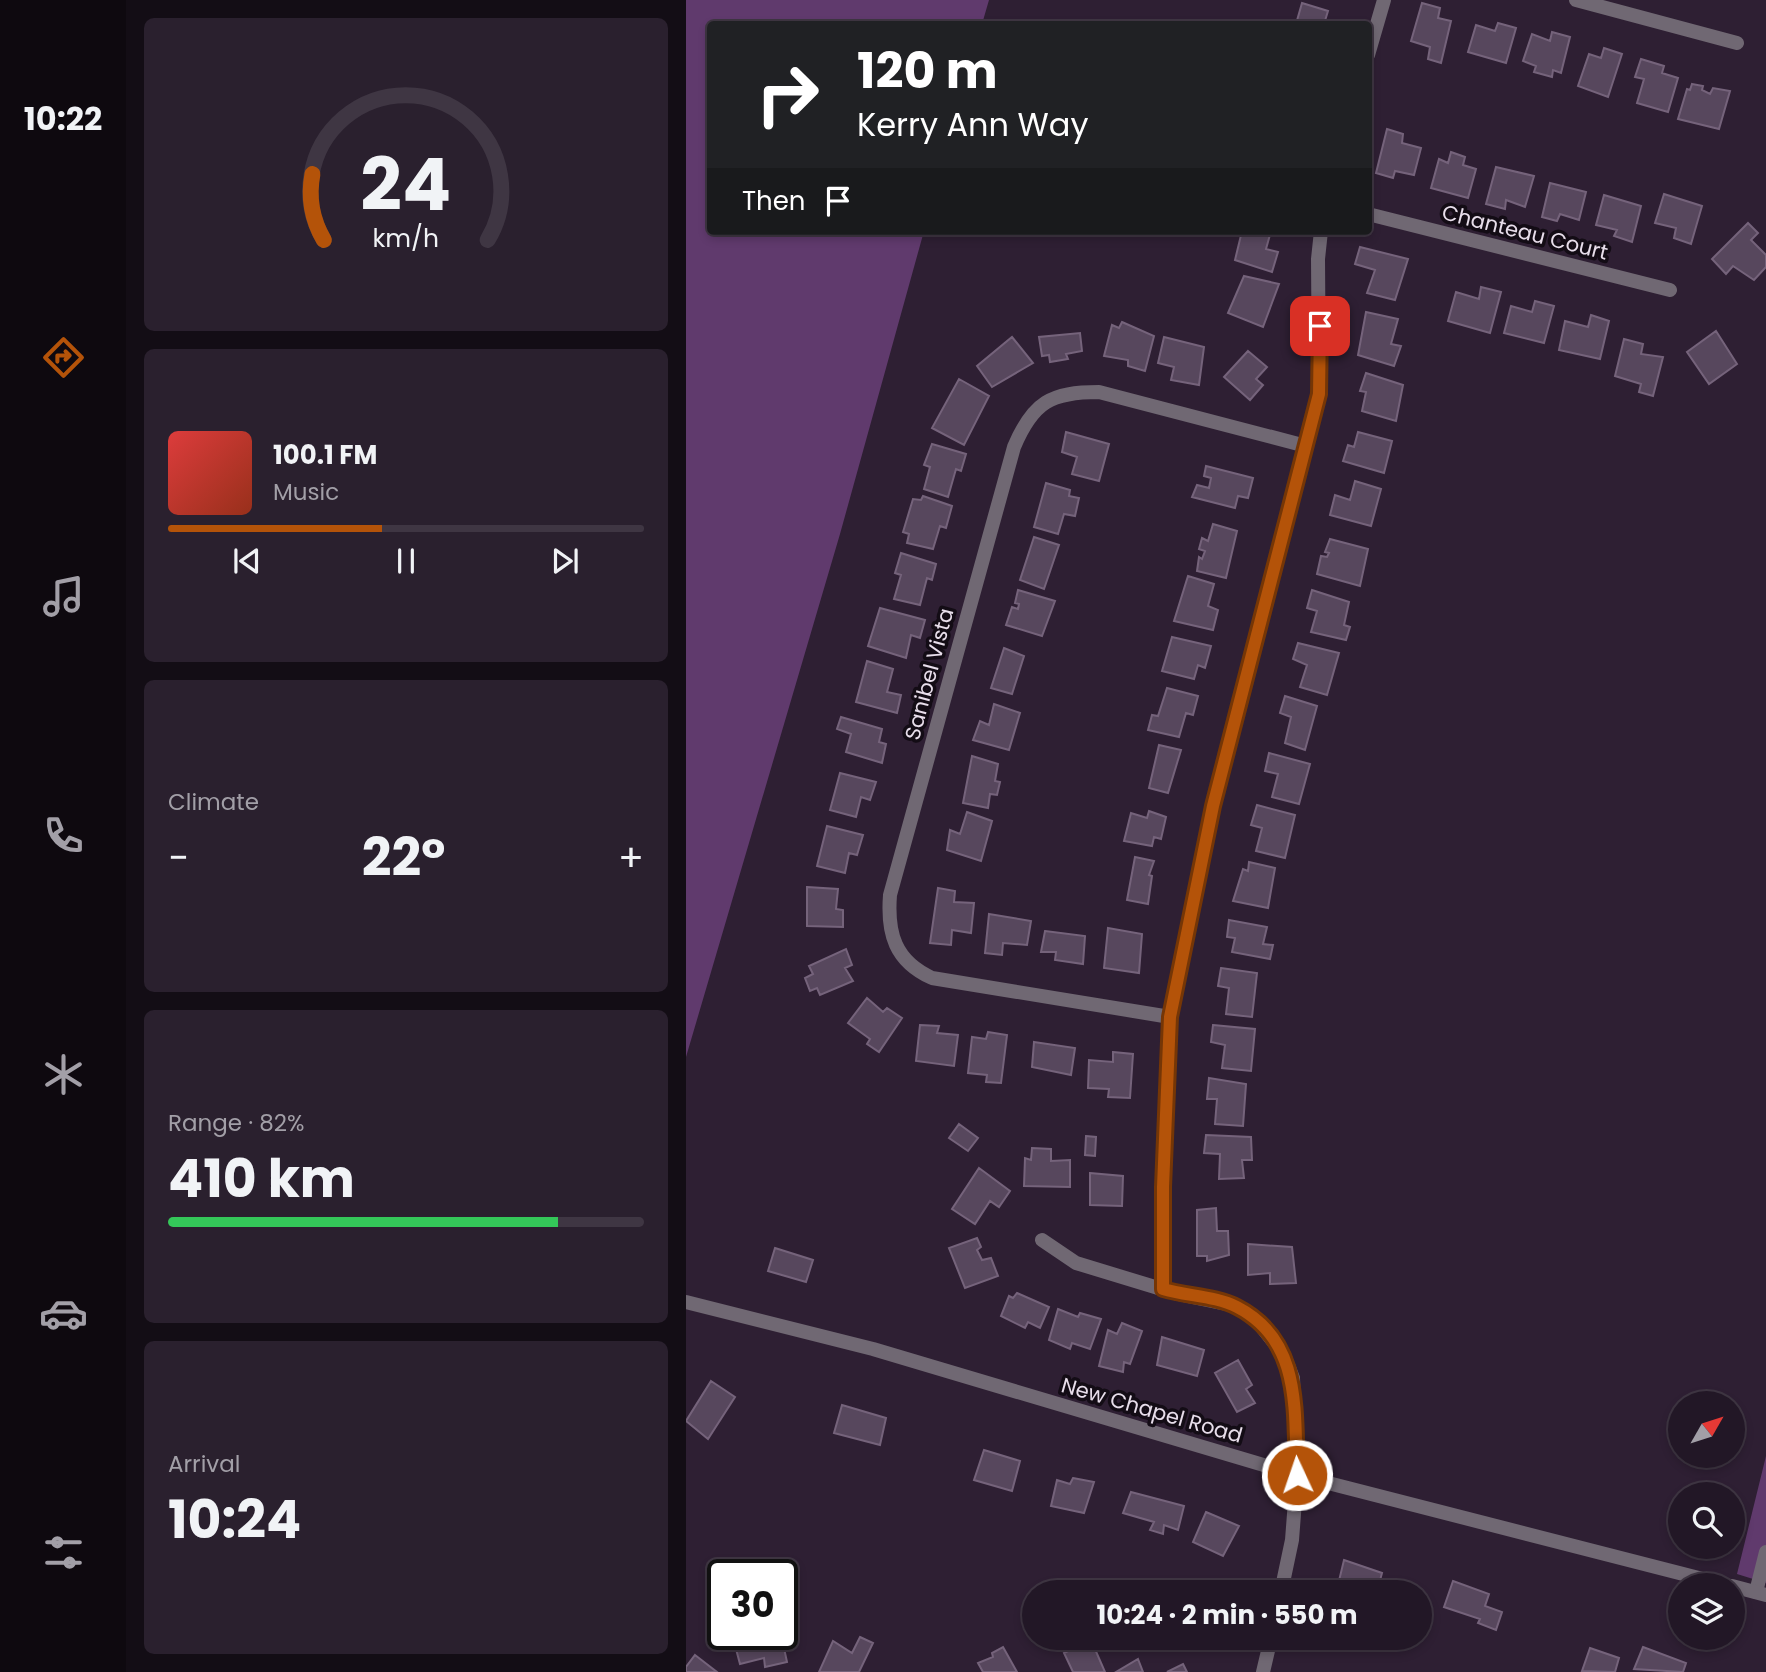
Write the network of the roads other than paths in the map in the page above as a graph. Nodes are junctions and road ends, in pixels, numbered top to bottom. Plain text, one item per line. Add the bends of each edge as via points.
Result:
1 (1384, 0) edge
2 (1576, 0) edge
3 (1372, 41) edge
4 (1737, 43) dead end
5 (1372, 215) edge
6 (1321, 235) edge
7 (1670, 290) dead end
8 (1306, 446) junction
9 (1170, 1017) junction
10 (1042, 1240) dead end
11 (1163, 1289) junction
12 (686, 1302) edge
13 (1297, 1475) junction
14 (1766, 1552) edge
15 (1680, 1573) edge
16 (1284, 1580) edge
17 (1761, 1594) edge
18 (1268, 1650) edge
19 (1263, 1672) edge

1 - 3 street
2 - 4 street
5 - 7 street, Chanteau Court
6 - 8 street via 1319,394
8 - 9 street via 1213,806
8 - 9 street, Sanibel Vista via 1099,392 1071,392 1033,410 1014,447 890,895 891,938 915,970 932,978
9 - 11 street
10 - 11 street via 1076,1264
11 - 13 street via 1236,1306 1257,1321 1284,1355 1293,1378
12 - 13 street, New Chapel Road via 873,1349
13 - 15 street, New Chapel Road
13 - 16 street
14 - 17 street
18 - 19 street

